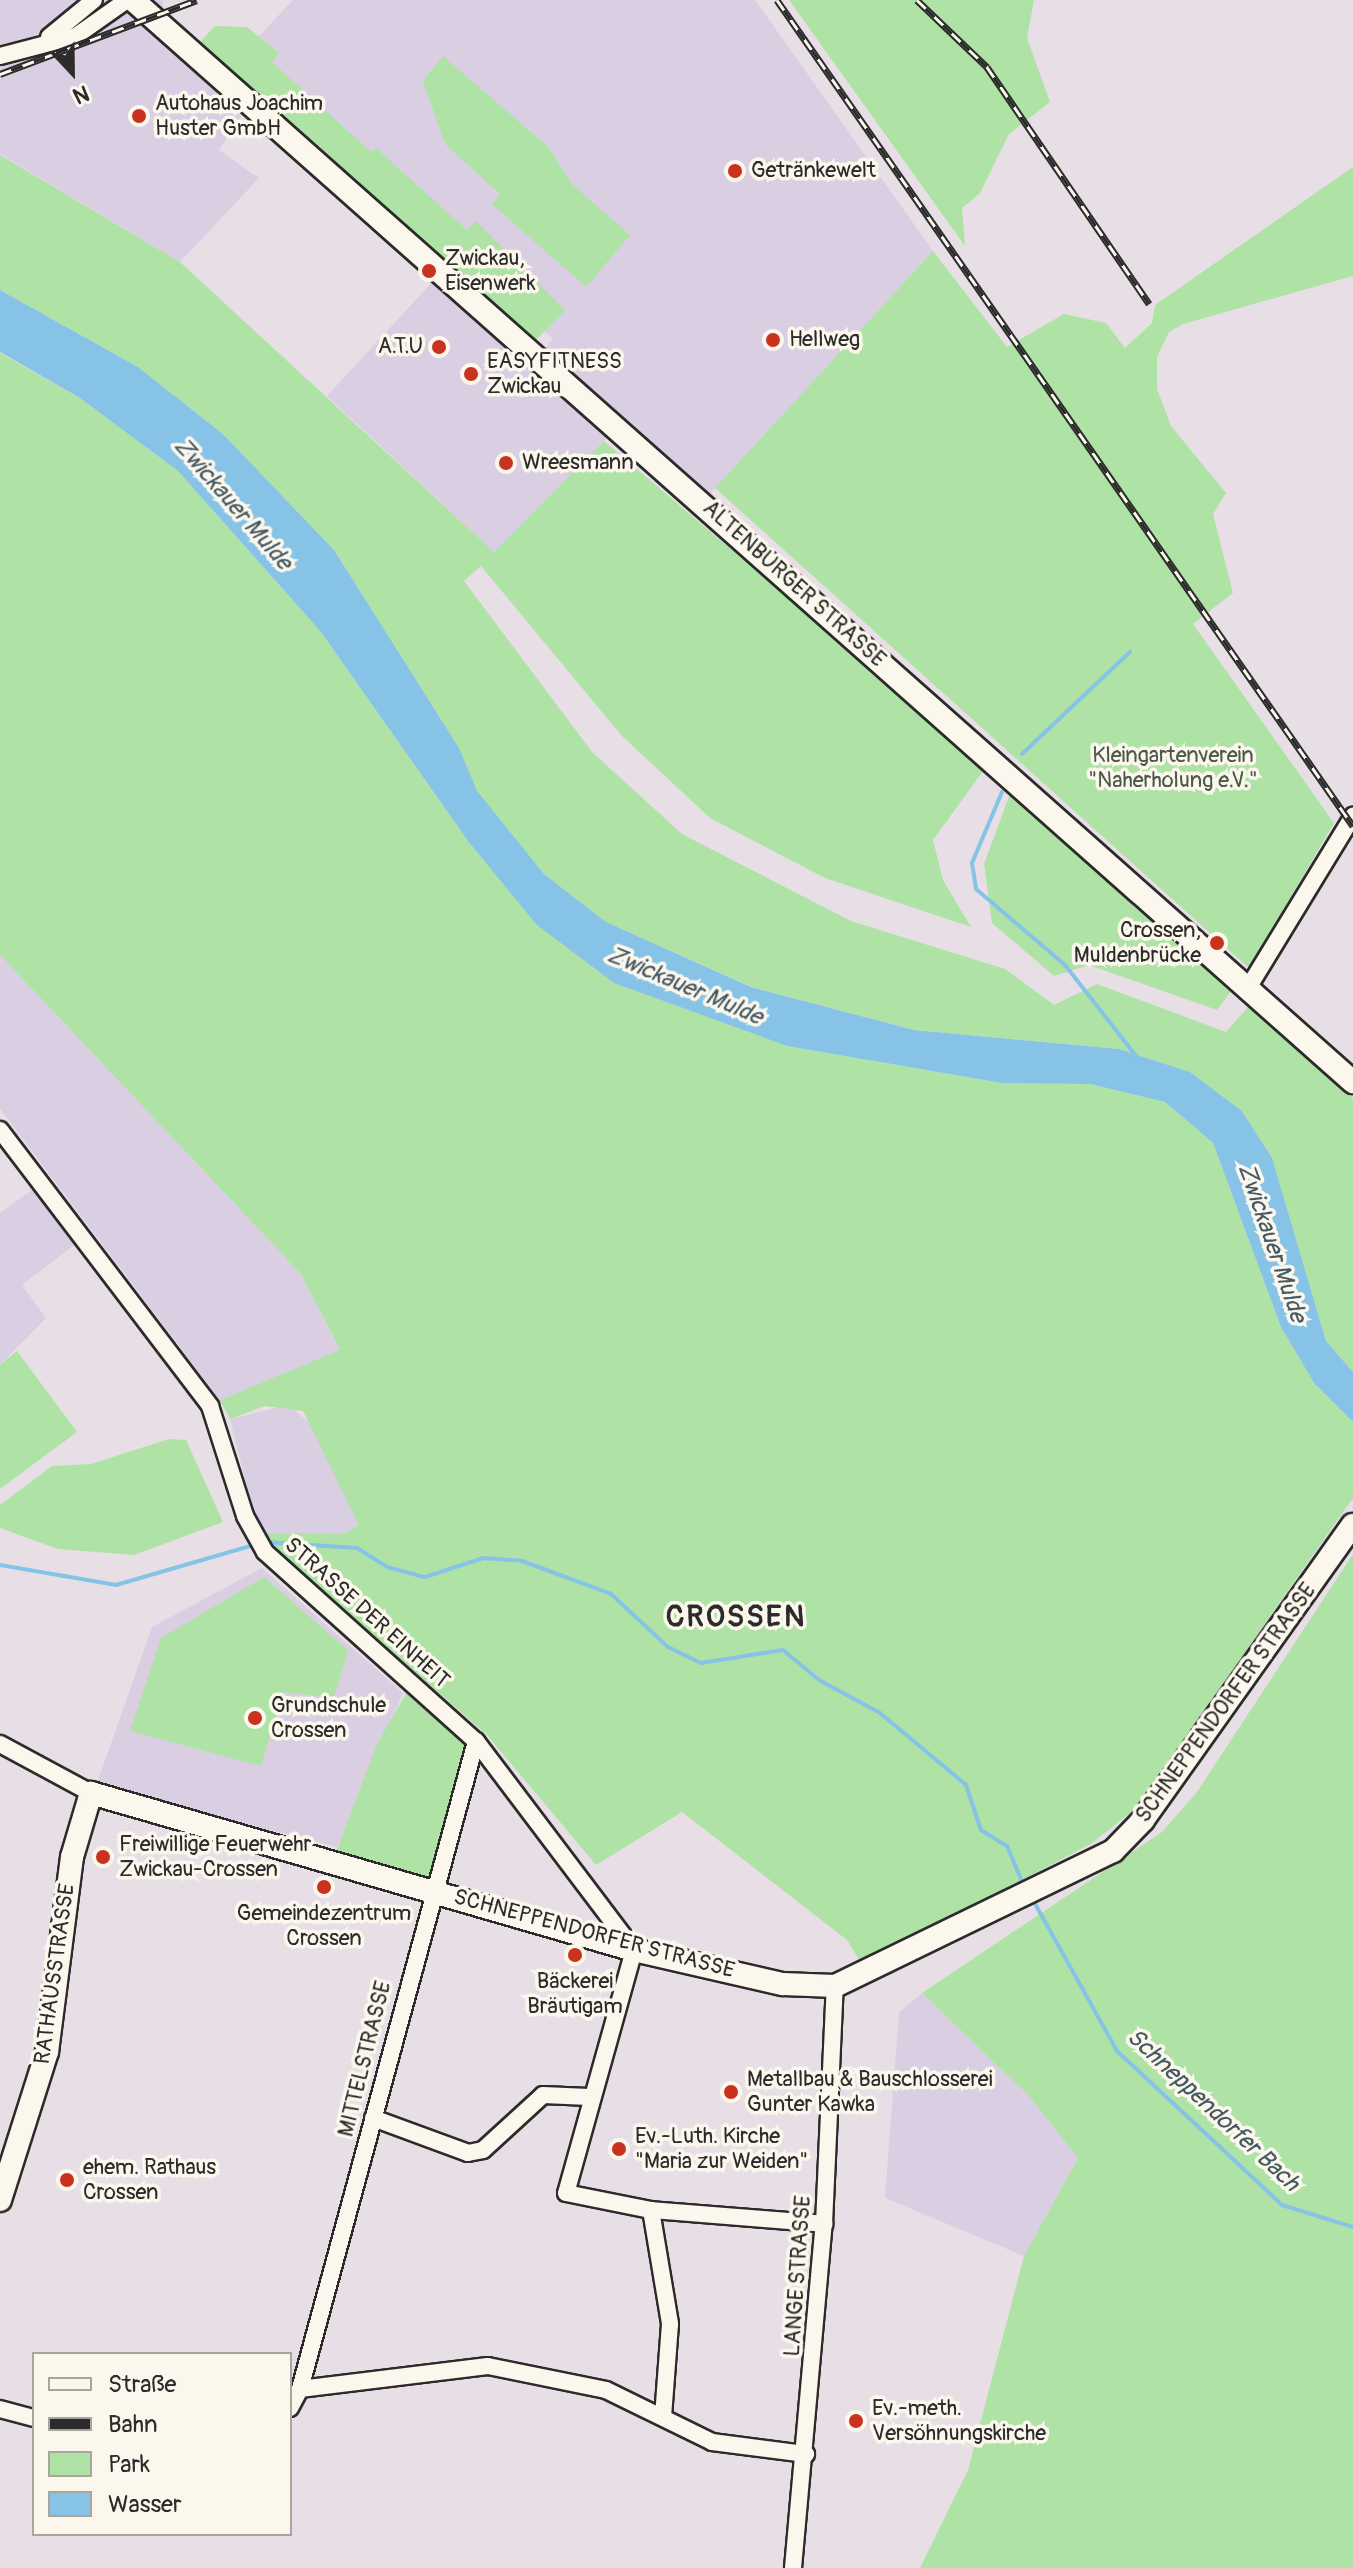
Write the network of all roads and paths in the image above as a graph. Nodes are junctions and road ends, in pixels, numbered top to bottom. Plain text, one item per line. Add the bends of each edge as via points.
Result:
1 (94, 0) edge
2 (127, 0) edge
3 (133, 0) edge
4 (27, 50) junction
5 (0, 56) edge
6 (1353, 816) edge
7 (1248, 988) junction
8 (1353, 1082) edge
9 (0, 1130) edge
10 (1350, 1530) edge
11 (476, 1741) junction
12 (0, 1744) edge
13 (91, 1793) junction
14 (431, 1889) junction
15 (634, 1950) junction
16 (835, 1986) junction
17 (589, 2097) junction
18 (373, 2118) junction
19 (0, 2200) edge
20 (651, 2210) junction
21 (824, 2224) junction
22 (300, 2389) junction
23 (292, 2404) edge
24 (0, 2409) edge
25 (32, 2417) edge
26 (663, 2417) junction
27 (806, 2454) junction
28 (793, 2568) edge

1 - 4 street
2 - 4 street via 76,36
3 - 7 street, ALTENBURGER STRASSE
4 - 5 street
6 - 7 street
7 - 8 street, ALTENBURGER STRASSE
9 - 11 street, STRASSE DER EINHEIT via 210,1406 265,1552
10 - 16 street, SCHNEPPENDORFER STRASSE via 1143,1820 1079,1872
11 - 14 street, MITTELSTRASSE
11 - 15 street, STRASSE DER EINHEIT
12 - 13 street, SCHNEPPENDORFER STRASSE
13 - 14 street, SCHNEPPENDORFER STRASSE
13 - 19 street, RATHAUSSTRASSE via 72,1857 47,2052
14 - 15 street, SCHNEPPENDORFER STRASSE
14 - 18 street, MITTELSTRASSE
15 - 16 street, SCHNEPPENDORFER STRASSE via 783,1984
15 - 17 street
16 - 21 street, LANGE STRASSE
17 - 18 street via 543,2095 483,2150 468,2153
17 - 20 street via 566,2193
18 - 22 street, MITTELSTRASSE
20 - 21 street
20 - 26 street via 670,2324
21 - 27 street, LANGE STRASSE
22 - 23 street, MITTELSTRASSE
22 - 26 street via 488,2366 606,2390
24 - 25 street
26 - 27 street via 712,2442
27 - 28 street, LANGE STRASSE

